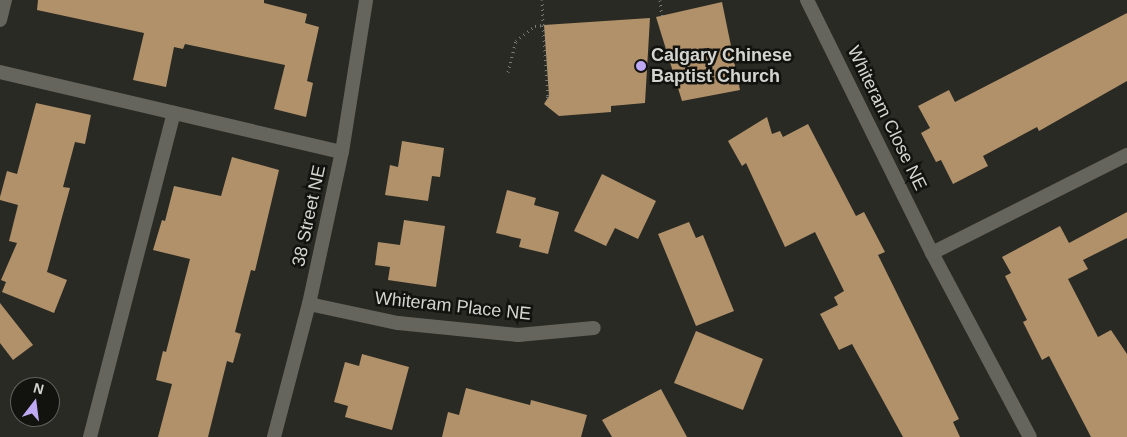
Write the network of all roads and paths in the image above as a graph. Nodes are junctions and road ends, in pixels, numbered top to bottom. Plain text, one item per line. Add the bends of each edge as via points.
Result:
1 (5, 0) edge
2 (366, 0) edge
3 (542, 0) edge
4 (660, 0) edge
5 (807, 0) edge
6 (662, 18) dead end
7 (0, 20) edge
8 (543, 25) junction
9 (0, 72) edge
10 (508, 72) dead end
11 (545, 101) dead end
12 (174, 113) junction
13 (342, 152) junction
14 (1127, 155) edge
15 (932, 253) junction
16 (309, 304) junction
17 (594, 328) dead end
18 (90, 437) edge
19 (274, 437) edge
20 (1030, 437) edge

1 - 7 street
2 - 13 street, 38 Street NE
3 - 8 path
4 - 6 path
5 - 15 street, Whiteram Close NE
8 - 10 path via 534,26 516,41
8 - 11 path via 548,96
9 - 12 street
12 - 13 street
12 - 18 street
13 - 16 street, 38 Street NE
14 - 15 street
15 - 20 street, Whiteram Close NE
16 - 17 street, Whiteram Place NE via 398,324 518,335
16 - 19 street, 38 Street NE

